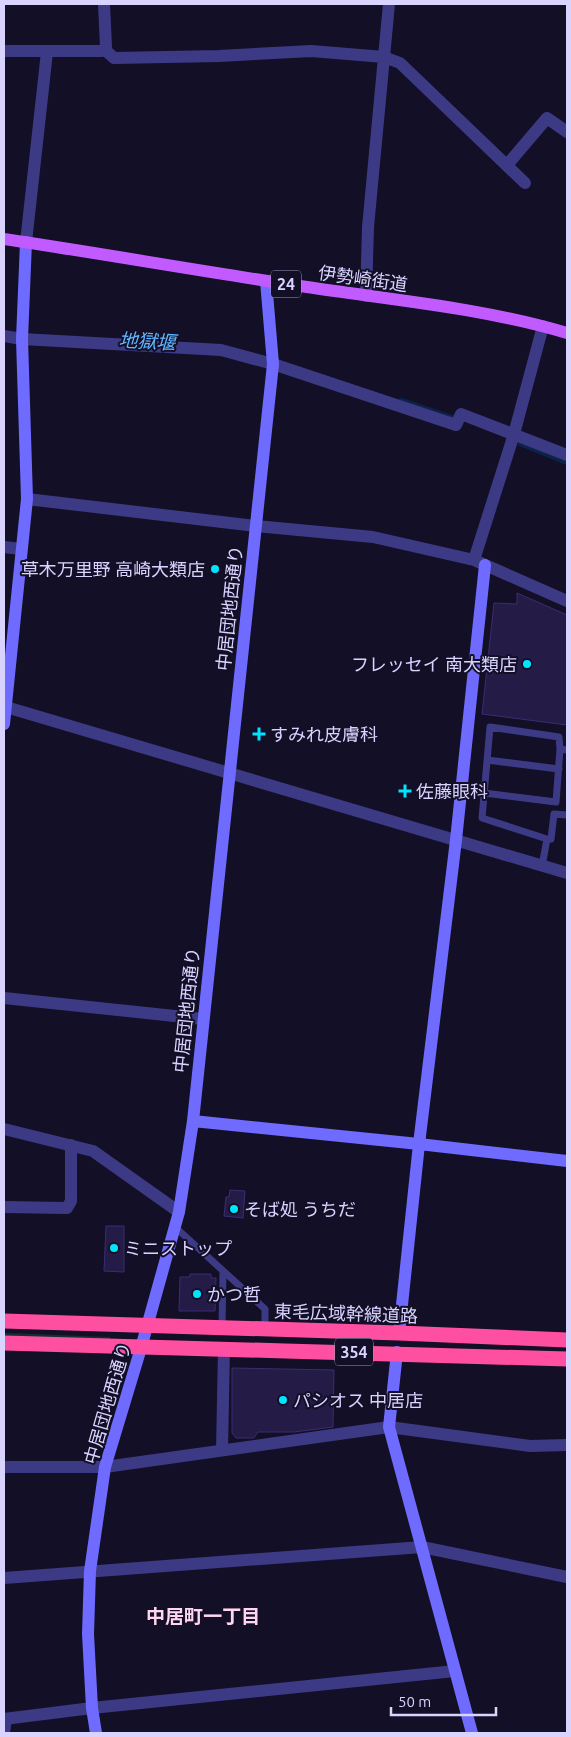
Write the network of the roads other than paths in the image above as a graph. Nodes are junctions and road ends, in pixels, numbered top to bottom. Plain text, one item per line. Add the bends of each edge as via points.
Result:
1 (104, 4) edge
2 (388, 4) edge
3 (104, 49) junction
4 (4, 51) edge
5 (47, 52) junction
6 (384, 57) junction
7 (567, 132) edge
8 (507, 166) junction
9 (525, 183) dead end
10 (4, 239) edge
11 (26, 242) junction
12 (266, 281) junction
13 (366, 296) junction
14 (543, 326) junction
15 (567, 333) edge
16 (4, 336) edge
17 (22, 339) junction
18 (273, 364) junction
19 (514, 434) junction
20 (567, 455) edge
21 (27, 498) junction
22 (256, 526) junction
23 (4, 547) edge
24 (21, 549) junction
25 (479, 562) junction
26 (567, 601) edge
27 (6, 707) junction
28 (4, 724) edge
29 (564, 749) edge
30 (487, 760) junction
31 (559, 769) junction
32 (229, 772) junction
33 (484, 793) junction
34 (556, 802) junction
35 (554, 814) junction
36 (567, 815) edge
37 (547, 839) junction
38 (456, 840) junction
39 (542, 866) junction
40 (567, 873) edge
41 (4, 998) edge
42 (203, 1019) junction
43 (193, 1121) junction
44 (4, 1129) edge
45 (419, 1144) junction
46 (71, 1146) junction
47 (567, 1162) edge
48 (4, 1207) edge
49 (179, 1212) junction
50 (174, 1227) junction
51 (223, 1271) junction
52 (4, 1321) edge
53 (148, 1326) junction
54 (222, 1328) junction
55 (265, 1329) junction
56 (399, 1333) junction
57 (567, 1340) edge
58 (4, 1344) edge
59 (141, 1348) junction
60 (224, 1349) junction
61 (397, 1352) junction
62 (567, 1359) edge
63 (389, 1427) junction
64 (567, 1446) edge
65 (222, 1450) junction
66 (4, 1467) edge
67 (105, 1467) junction
68 (422, 1547) junction
69 (90, 1571) junction
70 (4, 1578) edge
71 (567, 1578) edge
72 (455, 1670) junction
73 (92, 1708) junction
74 (5, 1719) edge
75 (4, 1733) edge
76 (96, 1733) edge
77 (472, 1733) edge

1 - 3 street
2 - 6 street
3 - 5 street
3 - 6 street via 114,58 311,51
4 - 5 street
5 - 11 street
6 - 8 street via 400,63
6 - 13 street via 368,226
7 - 8 street via 547,118
8 - 9 street
10 - 11 main road, 伊勢崎街道 / 24
11 - 12 main road, 伊勢崎街道 / 24
11 - 17 street
12 - 13 main road, 伊勢崎街道 / 24
12 - 18 street, 中居団地西通り
13 - 14 main road, 伊勢崎街道 / 24
14 - 15 main road, 伊勢崎街道 / 24
14 - 19 street
16 - 17 street
17 - 18 street via 221,350
17 - 21 street
18 - 19 street via 456,425 461,414
18 - 22 street, 中居団地西通り
19 - 20 street
19 - 25 street
21 - 22 street
21 - 24 street
22 - 25 street via 373,537
22 - 32 street, 中居団地西通り
23 - 24 street
24 - 27 street
25 - 26 street
25 - 38 street
27 - 28 street
27 - 32 street
29 - 30 lane via 559,737 490,727
29 - 31 lane
30 - 31 lane
30 - 33 lane
31 - 34 lane
32 - 38 street
32 - 42 street, 中居団地西通り
33 - 34 lane
33 - 37 lane via 482,818
34 - 35 lane
35 - 36 lane
35 - 37 lane via 551,839
37 - 39 lane
38 - 39 street
38 - 45 street
39 - 40 street
41 - 42 street
42 - 43 street, 中居団地西通り
43 - 45 street
43 - 49 street, 中居団地西通り
44 - 46 street
45 - 47 street
45 - 56 street
46 - 48 street via 71,1201 67,1208
46 - 49 street via 93,1151
49 - 50 street, 中居団地西通り
50 - 51 lane
50 - 53 street, 中居団地西通り
51 - 54 lane
51 - 55 lane via 265,1309
52 - 53 highway, 東毛広域幹線道路 / 354
53 - 54 highway, 東毛広域幹線道路 / 354
53 - 59 street, 中居団地西通り
54 - 55 highway, 東毛広域幹線道路 / 354
55 - 56 highway, 東毛広域幹線道路 / 354
56 - 57 highway, 東毛広域幹線道路 / 354
58 - 59 highway, 354
59 - 60 highway, 354
59 - 67 street, 中居団地西通り
60 - 61 highway, 354
60 - 65 street
61 - 62 highway, 354
61 - 63 street
63 - 64 street via 530,1446
63 - 65 street
63 - 68 street
65 - 67 street
66 - 67 street
67 - 69 street, 中居団地西通り
68 - 69 street
68 - 71 street
68 - 72 street
69 - 70 street
69 - 73 street, 中居団地西通り via 88,1634
72 - 73 street
72 - 77 street
73 - 74 street
73 - 76 street, 中居団地西通り
74 - 75 street

